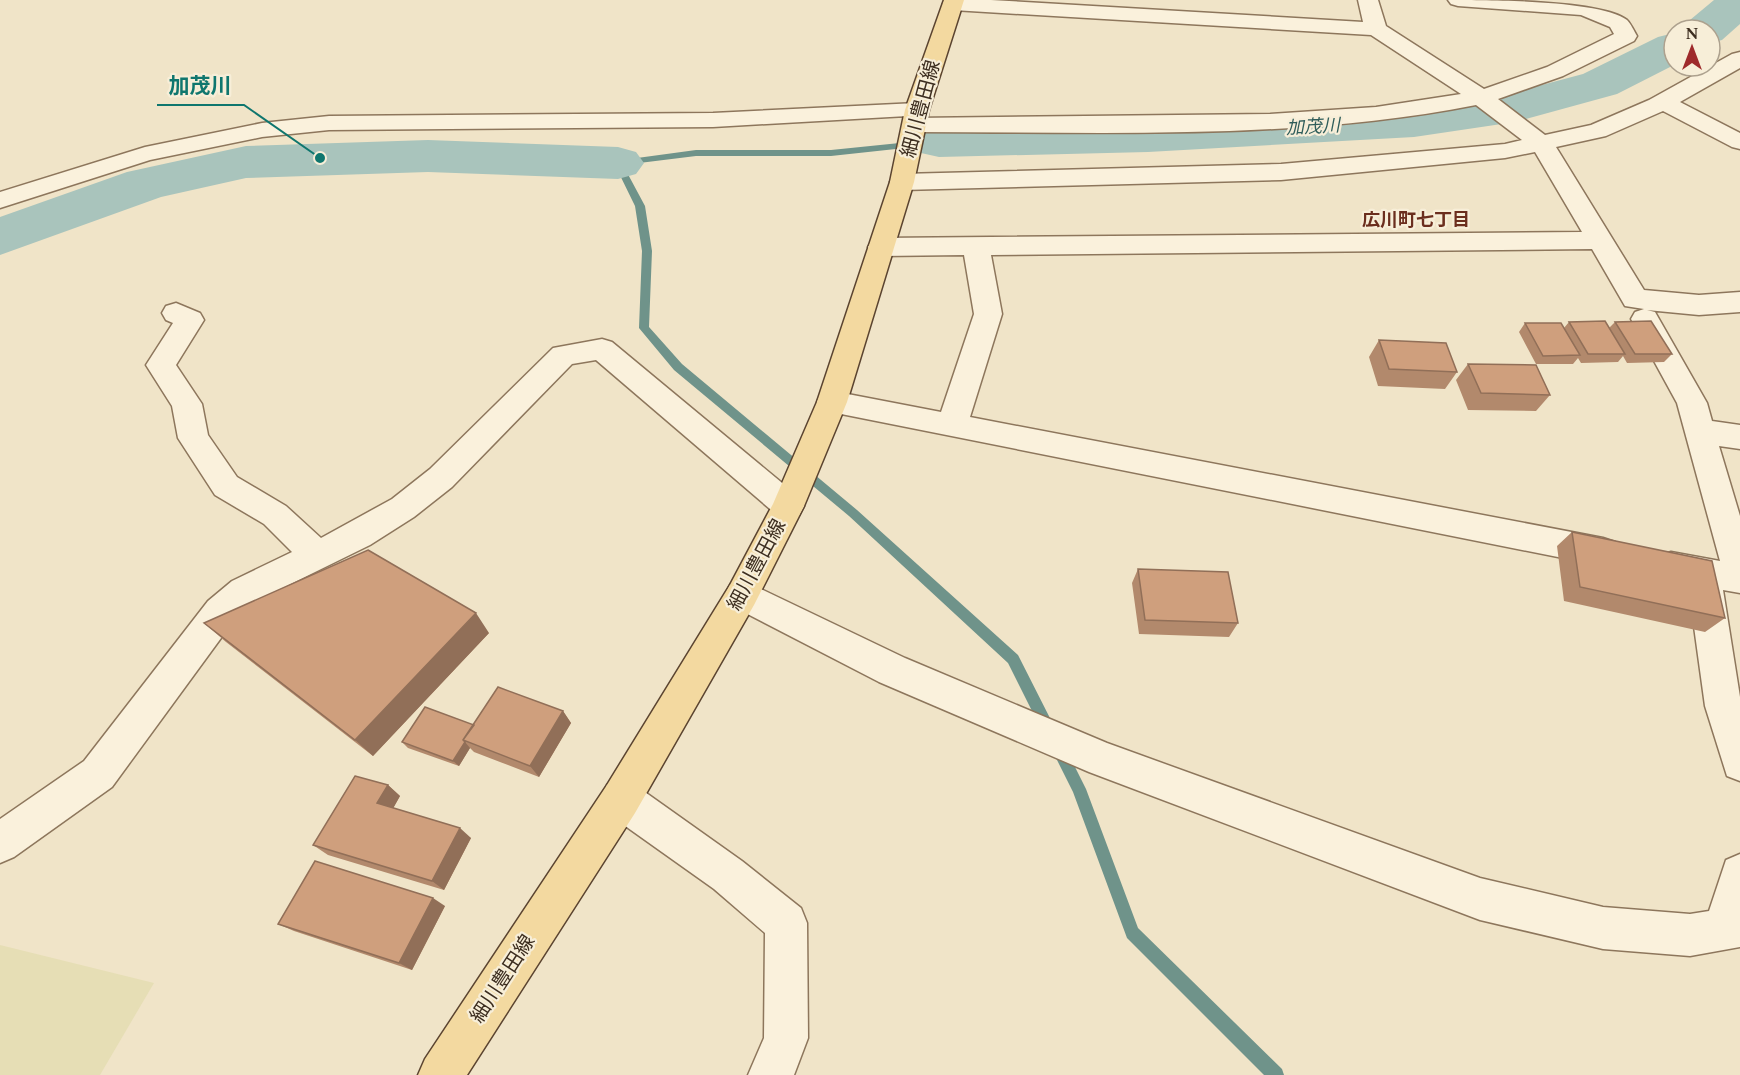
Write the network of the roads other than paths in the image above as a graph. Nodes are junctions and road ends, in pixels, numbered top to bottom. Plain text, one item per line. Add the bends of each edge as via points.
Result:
1 (1368, 0) edge
2 (1458, 0) edge
3 (954, 2) edge
4 (1376, 29) junction
5 (1740, 58) edge
6 (1481, 97) junction
7 (1663, 102) junction
8 (915, 121) junction
9 (1740, 142) edge
10 (1542, 144) junction
11 (902, 182) junction
12 (0, 200) edge
13 (1599, 240) junction
14 (976, 246) junction
15 (881, 247) junction
16 (1630, 291) junction
17 (1740, 302) edge
18 (176, 313) dead end
19 (832, 402) junction
20 (952, 425) junction
21 (1700, 432) junction
22 (1740, 437) edge
23 (788, 506) junction
24 (317, 555) junction
25 (1704, 572) junction
26 (1740, 574) edge
27 (1740, 579) edge
28 (742, 595) junction
29 (1740, 764) edge
30 (621, 799) junction
31 (0, 843) edge
32 (1740, 874) edge
33 (1733, 927) edge
34 (441, 1075) edge
35 (771, 1075) edge

1 - 4 street
2 - 6 street via 1585,9 1618,23 1626,36 1560,70
3 - 4 street
3 - 8 main road, 細川豊田線
4 - 6 street
5 - 7 street
6 - 8 street via 1296,121
6 - 10 street
7 - 9 street
7 - 10 street via 1598,131
8 - 11 main road, 細川豊田線
8 - 12 street via 329,123 262,130 145,154
10 - 11 street via 1467,156 1281,172
10 - 13 street
11 - 15 main road, 細川豊田線
13 - 14 street
13 - 16 street
14 - 15 street
14 - 20 street via 988,314
15 - 19 main road, 細川豊田線
16 - 17 street via 1635,299 1645,300 1699,305
16 - 21 street via 1692,403
18 - 24 street via 190,320 161,365 187,404 193,438 226,486 275,515
19 - 20 street
19 - 23 main road, 細川豊田線
20 - 25 street
21 - 22 street
21 - 26 street
23 - 24 street via 602,348 563,355 441,478 403,508
23 - 28 main road, 細川豊田線
24 - 31 street via 244,591 220,612 98,774
25 - 27 street
25 - 29 street via 1724,706
28 - 30 main road, 細川豊田線
28 - 33 street via 892,670 1089,753 1480,899 1603,928 1690,935
30 - 34 main road, 細川豊田線
30 - 35 street via 728,875 786,923 786,1038
32 - 33 street

